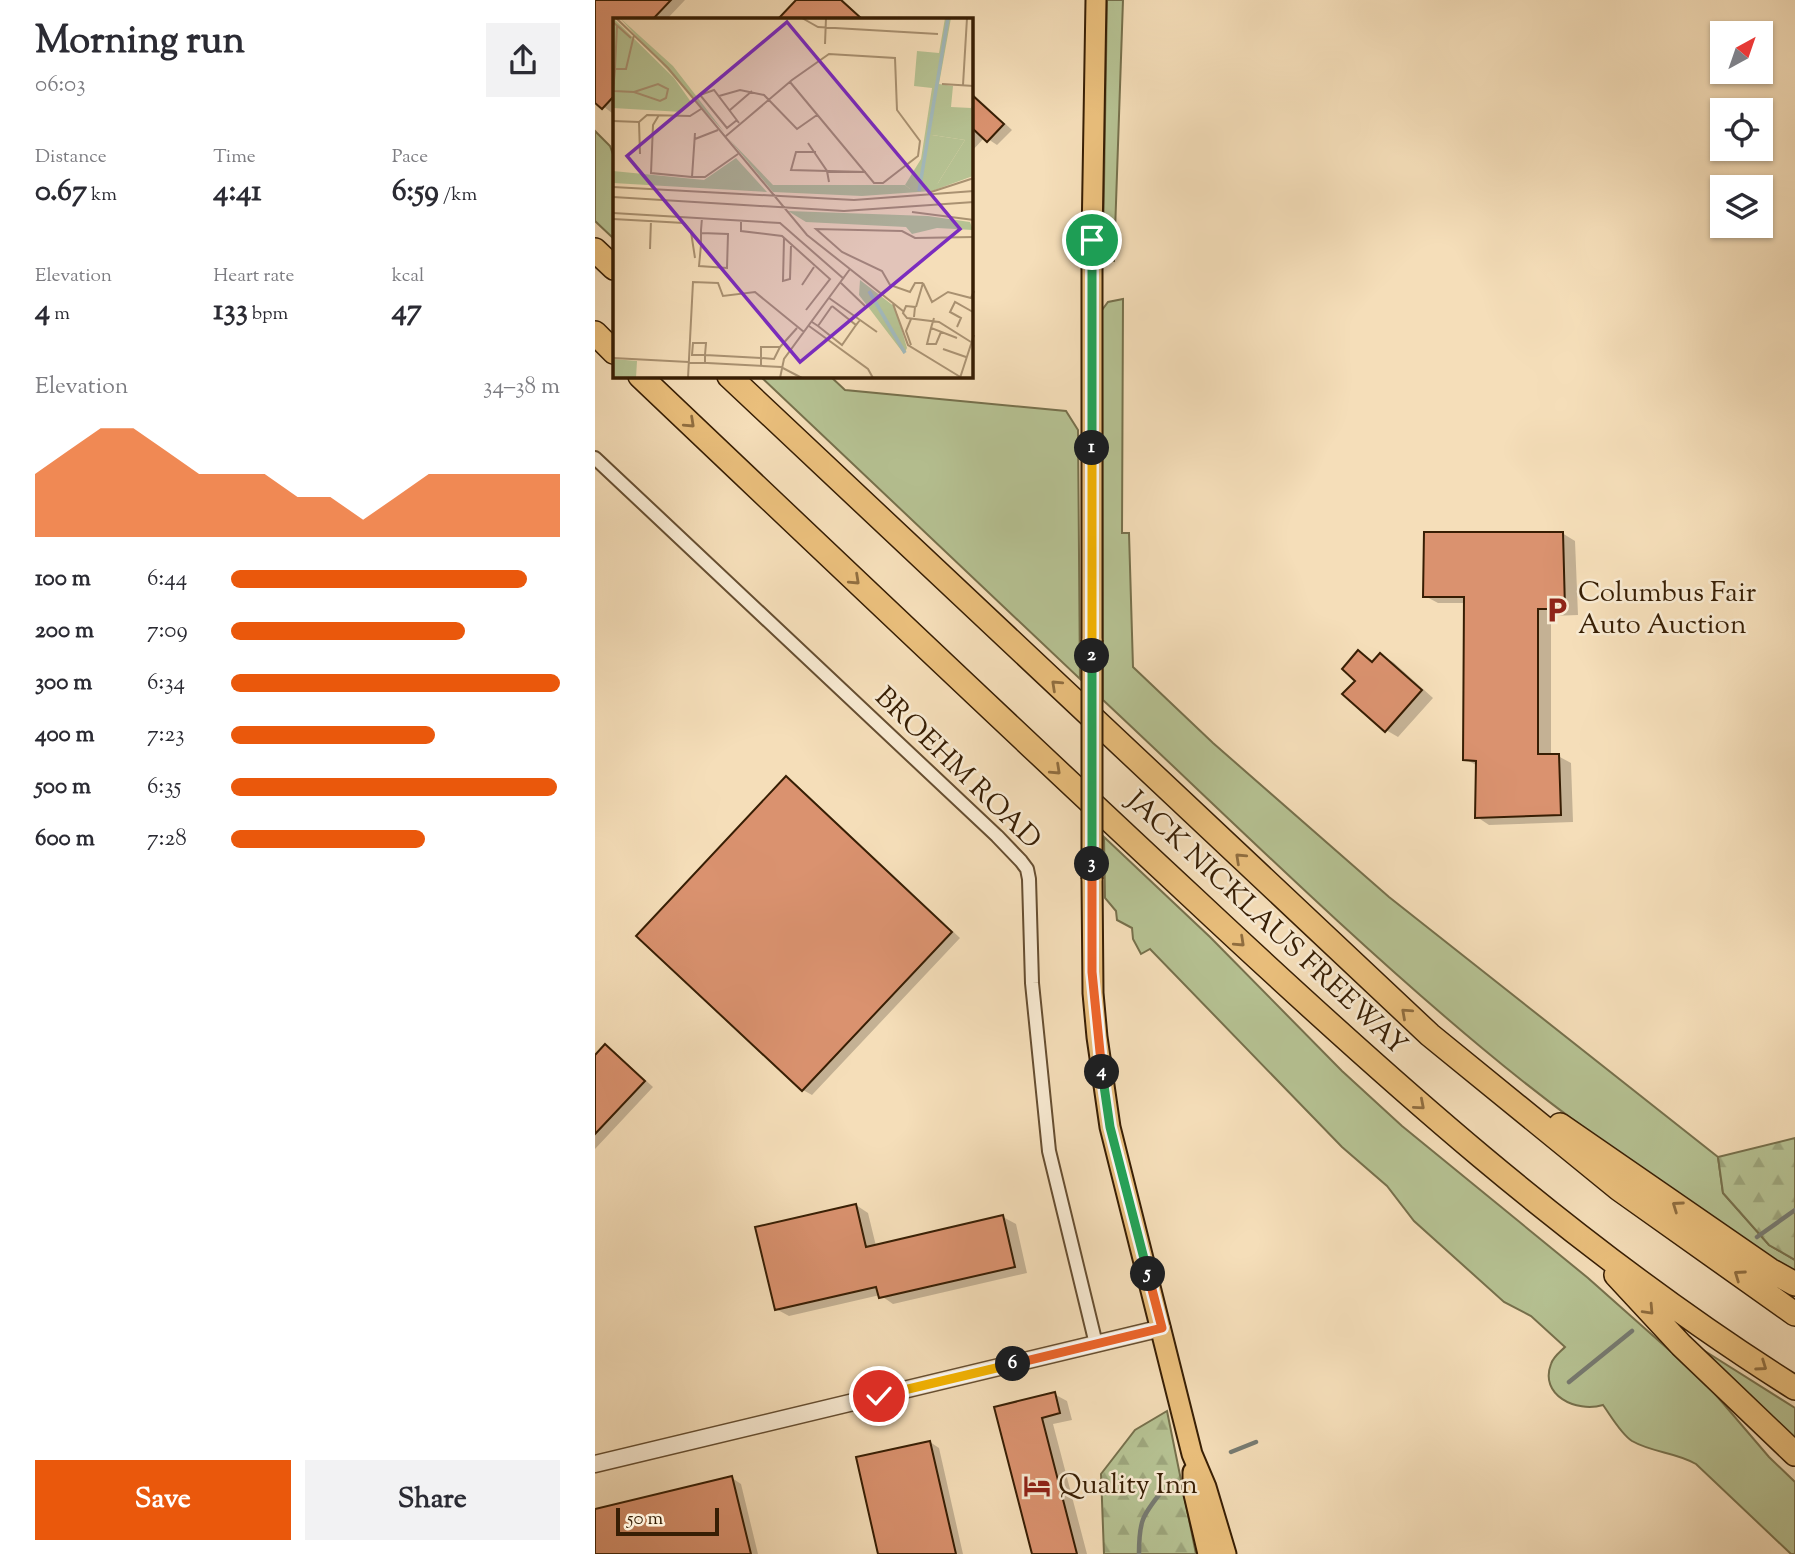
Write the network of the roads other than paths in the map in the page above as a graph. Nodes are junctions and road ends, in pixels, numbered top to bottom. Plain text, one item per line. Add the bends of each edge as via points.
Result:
1 (1096, 0) edge
2 (595, 250) edge
3 (613, 267) edge
4 (595, 333) edge
5 (613, 351) edge
6 (642, 378) edge
7 (731, 378) edge
8 (595, 458) edge
9 (1430, 1035) junction
10 (1587, 1241) junction
11 (1795, 1284) edge
12 (1795, 1314) edge
13 (1162, 1328) junction
14 (1096, 1344) junction
15 (1795, 1388) edge
16 (1192, 1454) junction
17 (1795, 1454) edge
18 (595, 1464) edge
19 (1208, 1554) edge
20 (1226, 1554) edge

1 - 13 main road, bridge via 1092,972 1103,1084
2 - 3 highway
4 - 5 highway
6 -> 10 highway, JACK NICKLAUS FREEWAY via 1350,1044
9 -> 7 highway, JACK NICKLAUS FREEWAY
8 - 14 street, BROEHM ROAD via 1027,869 1032,983 1049,1152
11 -> 9 highway
12 -> 9 highway, JACK NICKLAUS FREEWAY via 1619,1189
10 -> 15 highway, JACK NICKLAUS FREEWAY
10 -> 17 highway via 1681,1345
13 - 14 street
13 - 16 main road
14 - 18 street
16 - 19 main road via 1193,1490
16 - 20 main road

